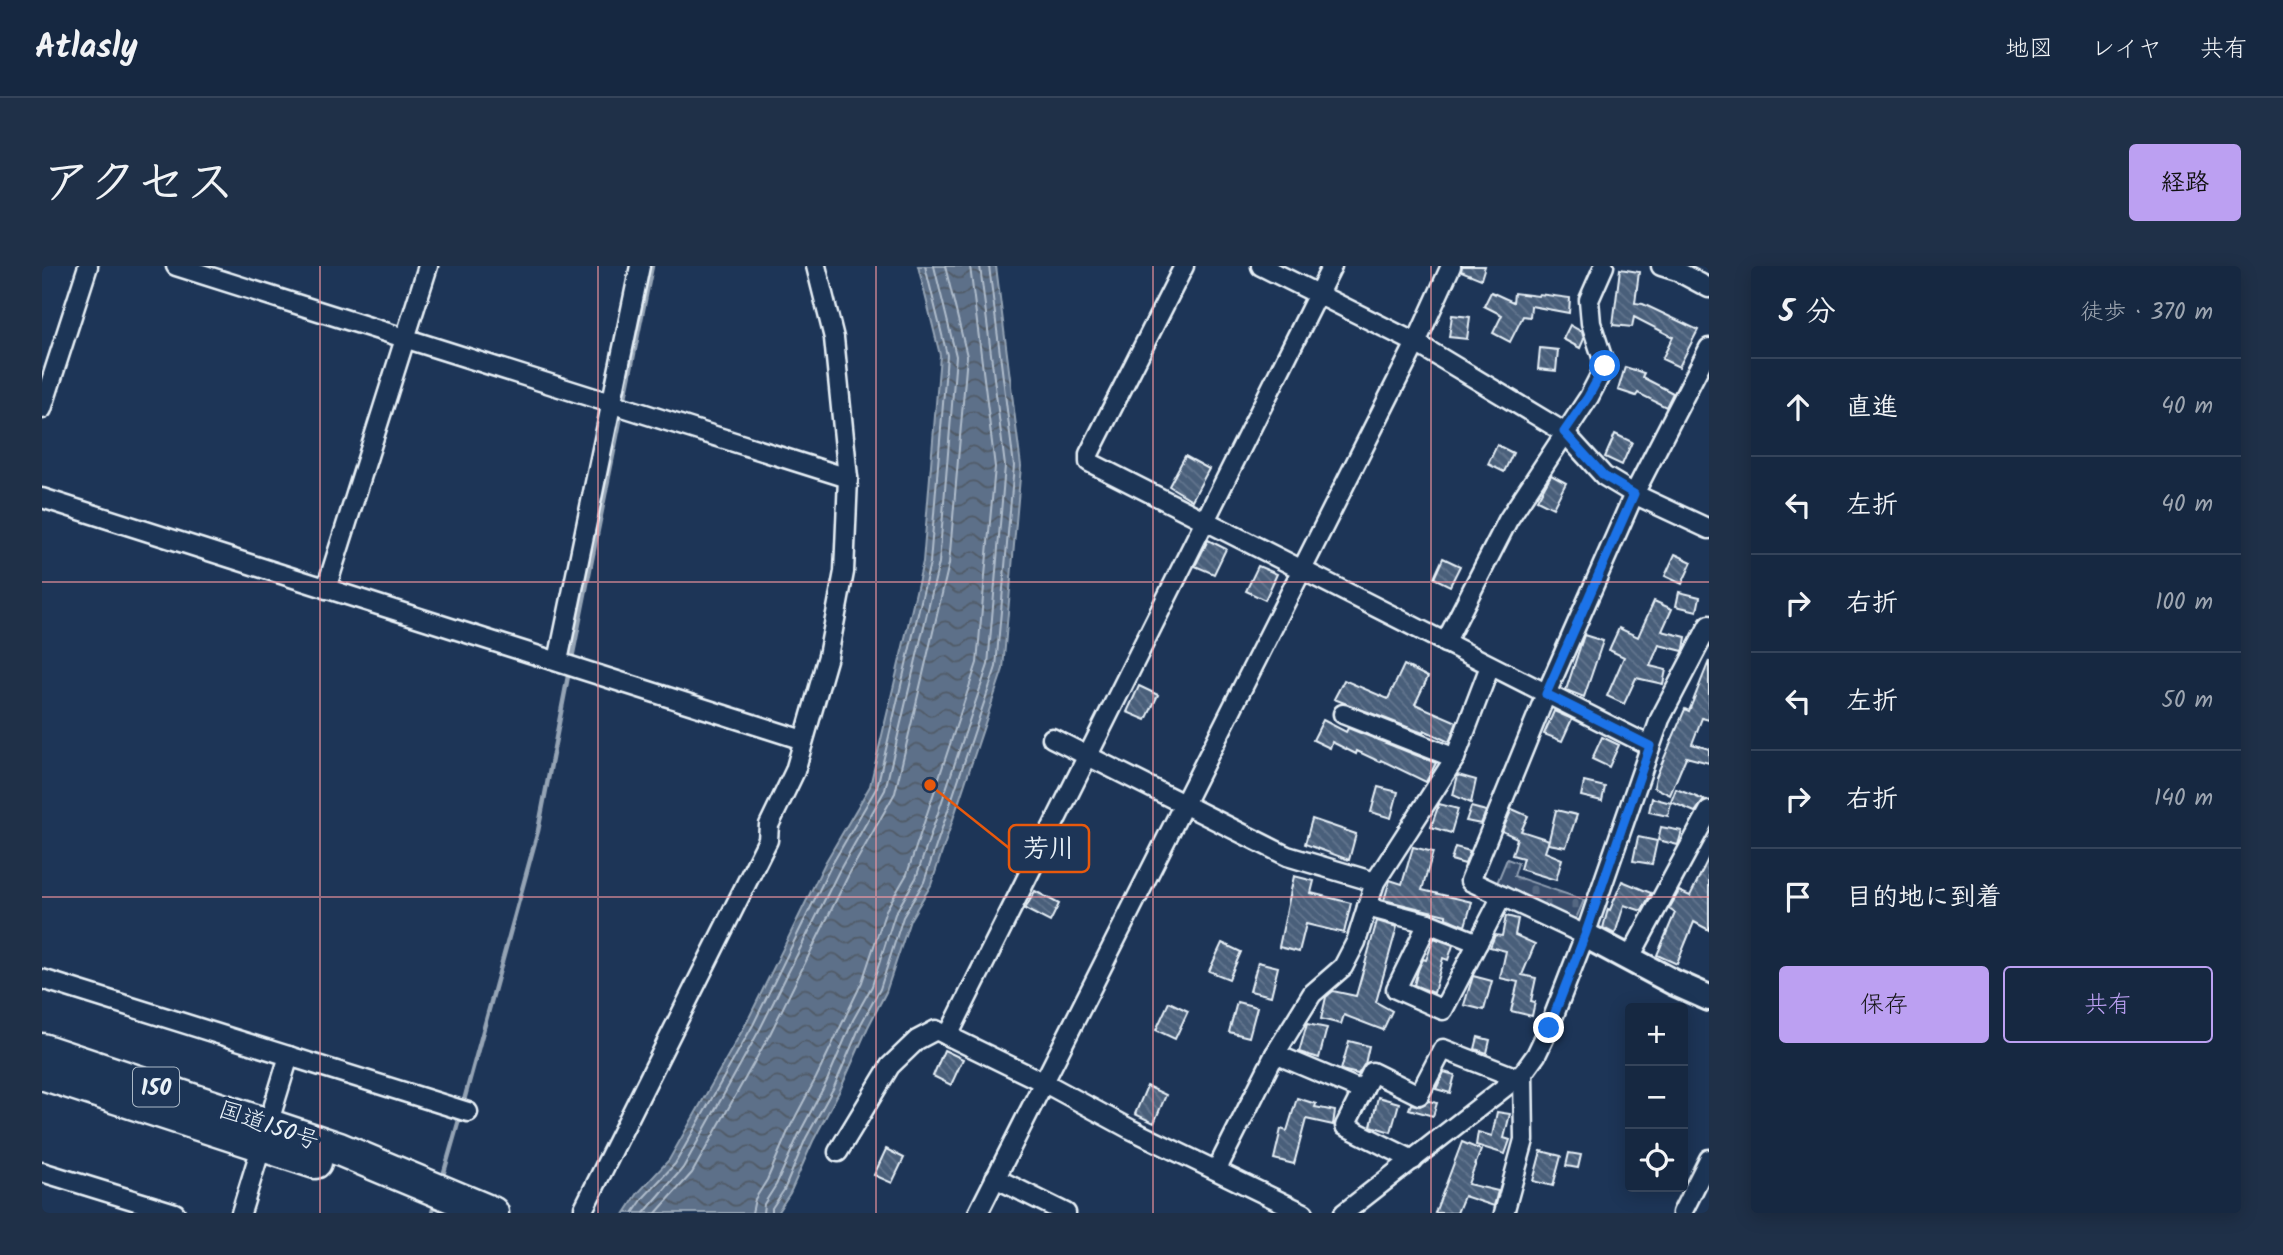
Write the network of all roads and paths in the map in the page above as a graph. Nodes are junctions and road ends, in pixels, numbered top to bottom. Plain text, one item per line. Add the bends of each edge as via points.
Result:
1 (88, 266) edge
2 (176, 266) edge
3 (428, 266) edge
4 (640, 266) edge
5 (816, 266) edge
6 (1184, 266) edge
7 (1261, 266) edge
8 (1332, 266) edge
9 (1451, 266) edge
10 (1604, 266) edge
11 (1661, 266) edge
12 (1709, 288) edge
13 (1317, 295) junction
14 (405, 339) junction
15 (1416, 343) junction
16 (1709, 348) edge
17 (613, 403) junction
18 (42, 409) edge
19 (1564, 432) junction
20 (848, 478) junction
21 (1634, 494) junction
22 (42, 498) edge
23 (1204, 520) junction
24 (1709, 530) edge
25 (1300, 570) junction
26 (326, 589) junction
27 (1709, 625) edge
28 (1445, 643) junction
29 (560, 662) junction
30 (1490, 666) junction
31 (1546, 694) junction
32 (1343, 713) dead end
33 (1052, 738) dead end
34 (803, 740) junction
35 (1650, 746) junction
36 (1087, 756) junction
37 (1455, 758) junction
38 (1182, 806) junction
39 (1709, 811) edge
40 (1375, 882) junction
41 (1502, 896) junction
42 (1367, 907) junction
43 (1428, 923) junction
44 (1585, 935) junction
45 (1478, 943) junction
46 (1629, 959) junction
47 (42, 979) edge
48 (1709, 998) edge
49 (948, 1036) junction
50 (42, 1050) edge
51 (1275, 1054) junction
52 (289, 1056) junction
53 (42, 1073) edge
54 (1520, 1076) junction
55 (1043, 1082) junction
56 (1363, 1091) junction
57 (460, 1109) dead end
58 (266, 1134) junction
59 (838, 1152) dead end
60 (1709, 1159) edge
61 (1413, 1160) junction
62 (1217, 1169) junction
63 (42, 1172) edge
64 (995, 1178) junction
65 (584, 1208) dead end
66 (175, 1213) edge
67 (242, 1213) edge
68 (466, 1213) edge
69 (492, 1213) edge
70 (978, 1213) edge
71 (1066, 1213) edge
72 (1304, 1213) edge
73 (1344, 1213) edge
74 (1504, 1213) edge
75 (1682, 1213) edge

1 - 18 street
2 - 14 street
3 - 14 street
4 - 17 street
5 - 20 street via 834,338
6 - 23 street via 1089,462
7 - 13 street
8 - 13 street
9 - 15 street
10 - 19 street via 1589,300 1605,366
11 - 12 street
13 - 15 street
13 - 23 street
14 - 17 street
14 - 26 street
15 - 19 street
15 - 25 street
16 - 21 street
17 - 20 street
17 - 29 street
19 - 21 street via 1604,476
19 - 28 street via 1508,520
20 - 34 street via 844,572 828,656
21 - 24 street
21 - 31 street
22 - 26 street
23 - 25 street
23 - 36 street
25 - 28 street
25 - 38 street
26 - 29 street
27 - 35 street
28 - 30 street
29 - 34 street
30 - 31 street
30 - 37 street
31 - 35 street
31 - 41 street via 1470,881
32 - 37 street
33 - 36 street
34 - 65 street via 795,771 769,824 768,840
35 - 44 street
36 - 38 street
36 - 49 street
37 - 40 street
38 - 40 street via 1287,856
38 - 55 street
39 - 46 street
40 - 42 street
41 - 44 street
41 - 45 street
42 - 43 street
42 - 51 street via 1343,967 1312,994
43 - 45 street
43 - 45 street via 1396,989 1443,1010
44 - 46 street
44 - 54 street via 1549,1028
46 - 48 street
47 - 52 street
49 - 55 street
49 - 59 street via 936,1030 917,1040 890,1066
50 - 58 highway, 国道150号 / 150
51 - 56 street
51 - 62 street
52 - 57 street
52 - 58 street
53 - 58 highway, 国道150号 / 150
54 - 56 street via 1443,1049 1419,1095 1372,1072
54 - 61 street
54 - 74 street via 1524,1140
55 - 62 street
55 - 64 street
56 - 61 street via 1345,1126
58 - 67 street
58 - 68 highway, 国道150号 / 150
58 - 69 highway, 国道150号 / 150 via 387,1168
60 - 75 street
61 - 73 street
62 - 72 street
63 - 66 street
64 - 70 street
64 - 71 street

